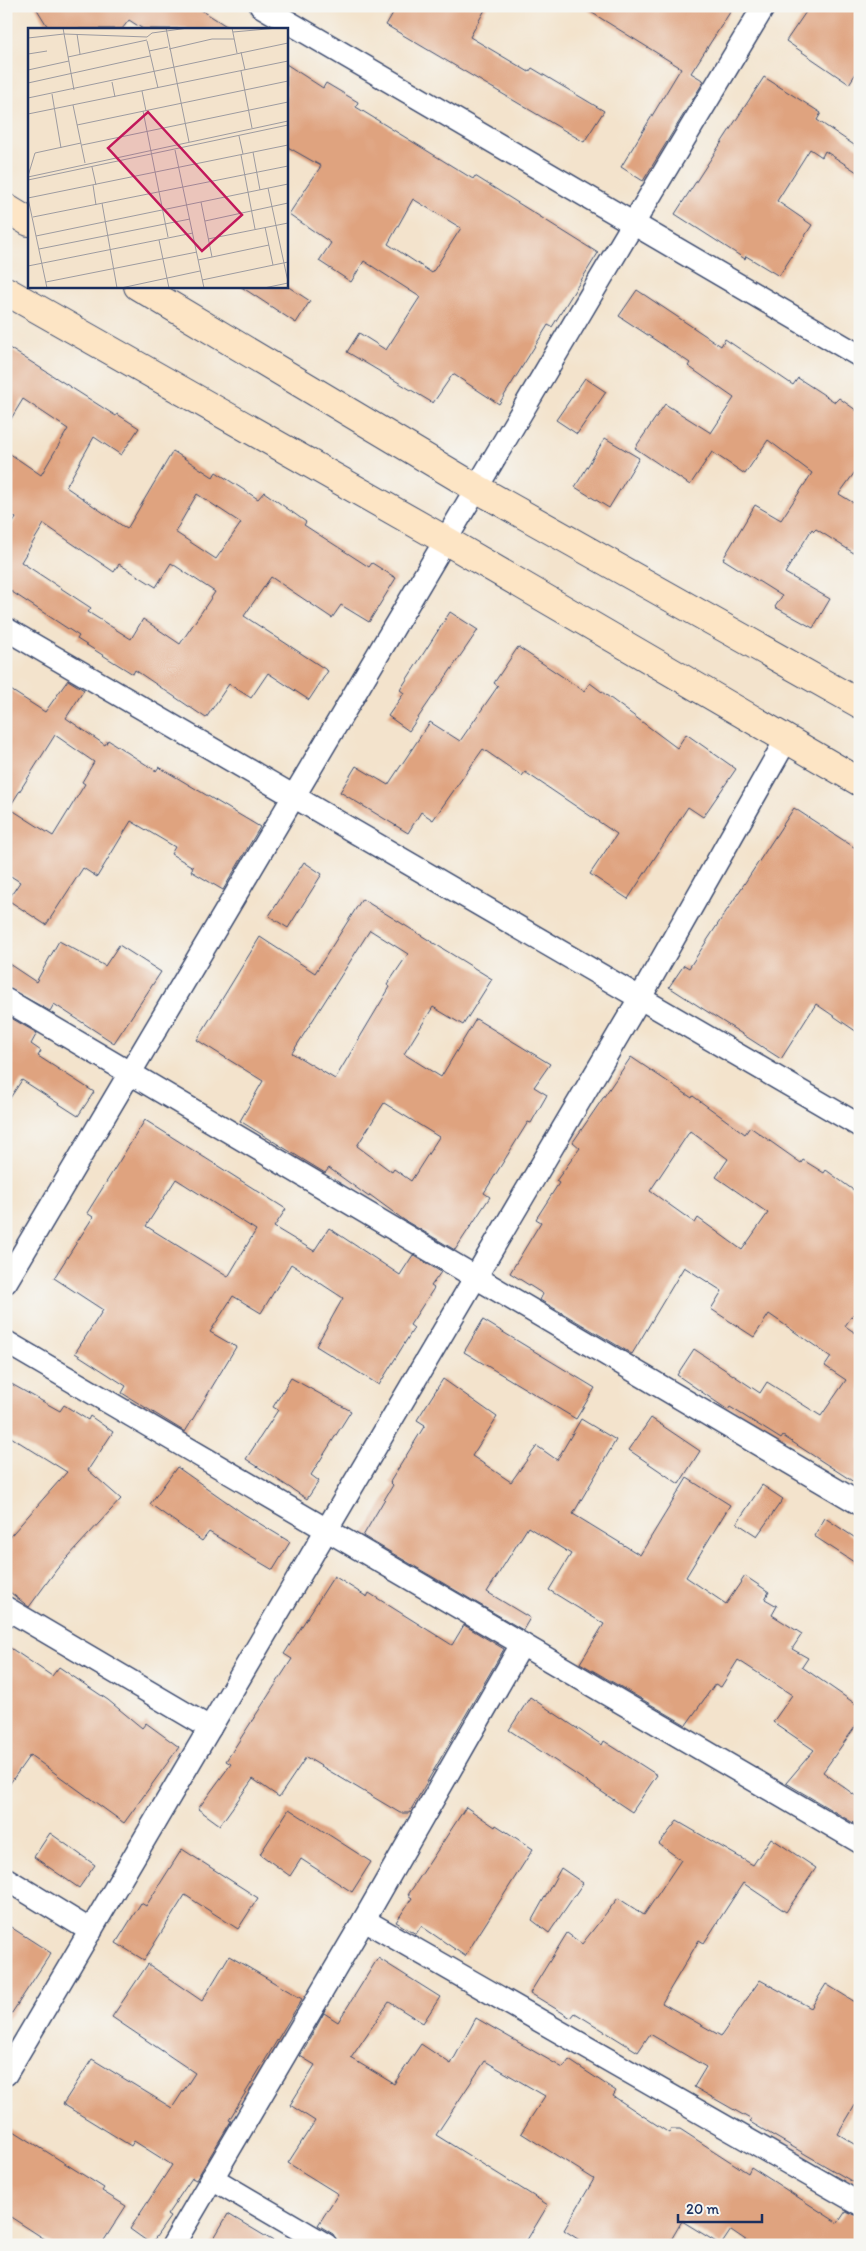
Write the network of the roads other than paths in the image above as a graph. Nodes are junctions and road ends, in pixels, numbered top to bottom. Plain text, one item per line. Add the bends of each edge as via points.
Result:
1 (261, 6) edge
2 (764, 6) edge
3 (6, 208) edge
4 (28, 221) edge
5 (633, 224) junction
6 (141, 288) edge
7 (6, 291) edge
8 (860, 356) edge
9 (476, 488) junction
10 (445, 540) junction
11 (6, 628) edge
12 (860, 704) edge
13 (786, 740) junction
14 (860, 782) edge
15 (294, 795) junction
16 (640, 998) junction
17 (6, 1000) edge
18 (130, 1073) junction
19 (860, 1126) edge
20 (475, 1277) junction
21 (6, 1282) edge
22 (6, 1342) edge
23 (860, 1504) edge
24 (326, 1529) junction
25 (6, 1608) edge
26 (522, 1644) junction
27 (210, 1728) junction
28 (860, 1842) edge
29 (6, 1879) edge
30 (364, 1920) junction
31 (91, 1931) junction
32 (6, 2074) edge
33 (212, 2178) junction
34 (860, 2204) edge
35 (173, 2245) edge
36 (326, 2245) edge

1 - 5 street
2 - 5 street
3 - 4 main road
5 - 8 street
5 - 9 street
6 - 9 main road
7 - 10 main road
9 - 10 street
9 - 12 main road
10 - 13 main road
10 - 15 street
11 - 15 street
13 - 14 main road
13 - 16 street
15 - 16 street
15 - 18 street
16 - 19 street
16 - 20 street
17 - 18 street
18 - 20 street
18 - 21 street
20 - 23 street
20 - 24 street
22 - 24 street
24 - 26 street
24 - 27 street
25 - 27 street
26 - 28 street
26 - 30 street
27 - 31 street
29 - 31 street
30 - 33 street
30 - 34 street
31 - 32 street
33 - 35 street
33 - 36 street

